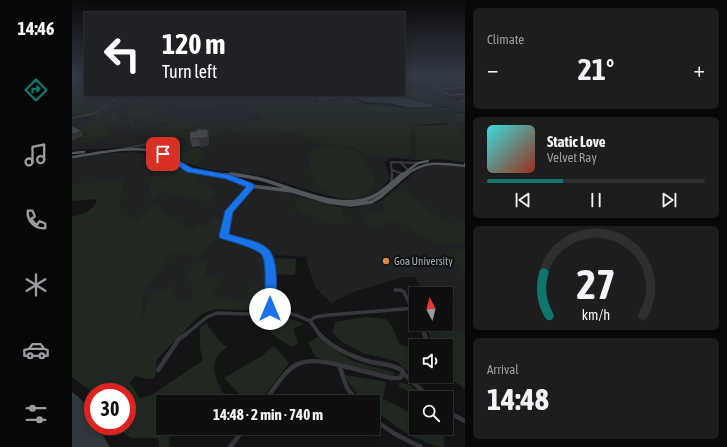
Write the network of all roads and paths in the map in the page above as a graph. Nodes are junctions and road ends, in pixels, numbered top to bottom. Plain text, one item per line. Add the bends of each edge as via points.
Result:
1 (119, 97) edge
2 (465, 100) edge
3 (461, 101) dead end
4 (72, 118) edge
5 (119, 149) junction
6 (72, 155) edge
7 (173, 157) junction
8 (399, 161) junction
9 (418, 163) junction
10 (465, 165) edge
11 (391, 169) junction
12 (408, 170) junction
13 (403, 174) junction
14 (252, 177) junction
15 (263, 180) junction
16 (246, 183) junction
17 (393, 184) junction
18 (253, 186) junction
19 (259, 186) joint
20 (395, 290) dead end
21 (409, 300) edge
22 (270, 309) junction
23 (409, 309) edge
24 (310, 321) junction
25 (339, 366) junction
26 (158, 370) dead end
27 (403, 373) junction
28 (422, 391) edge
29 (269, 395) edge
30 (352, 395) edge
31 (453, 414) edge
32 (465, 420) edge
33 (380, 423) edge
34 (239, 435) edge
35 (230, 447) edge
36 (421, 447) edge

1 - 4 street via 96,113
2 - 3 street
5 - 6 main road
5 - 7 main road via 157,150
5 - 7 street via 166,140 170,144
6 - 16 main road via 140,150 156,152 168,156 190,170
7 - 14 main road via 197,170
8 - 9 street
8 - 11 street via 391,162
8 - 12 street
9 - 10 main road via 440,161
9 - 12 main road
10 - 17 main road via 427,163
11 - 13 street
11 - 17 street
12 - 13 main road
13 - 17 main road
14 - 15 main road
14 - 16 street
15 - 17 main road via 329,200 350,202 369,199
15 - 19 street via 263,184
16 - 18 main road
17 - 18 main road via 380,198 351,205 328,202 292,191
18 - 19 main road
18 - 22 street via 229,211 224,236 258,248 268,256
20 - 21 street via 404,292
22 - 24 street
22 - 26 street via 246,314 217,313 207,317 179,339
23 - 24 street via 329,315 315,317
24 - 27 street via 313,328 345,353 396,366
25 - 27 street via 391,378 400,378
25 - 29 street via 314,360 297,363 290,368
25 - 30 street via 347,388
27 - 28 street
31 - 32 street
33 - 36 street
34 - 35 street

